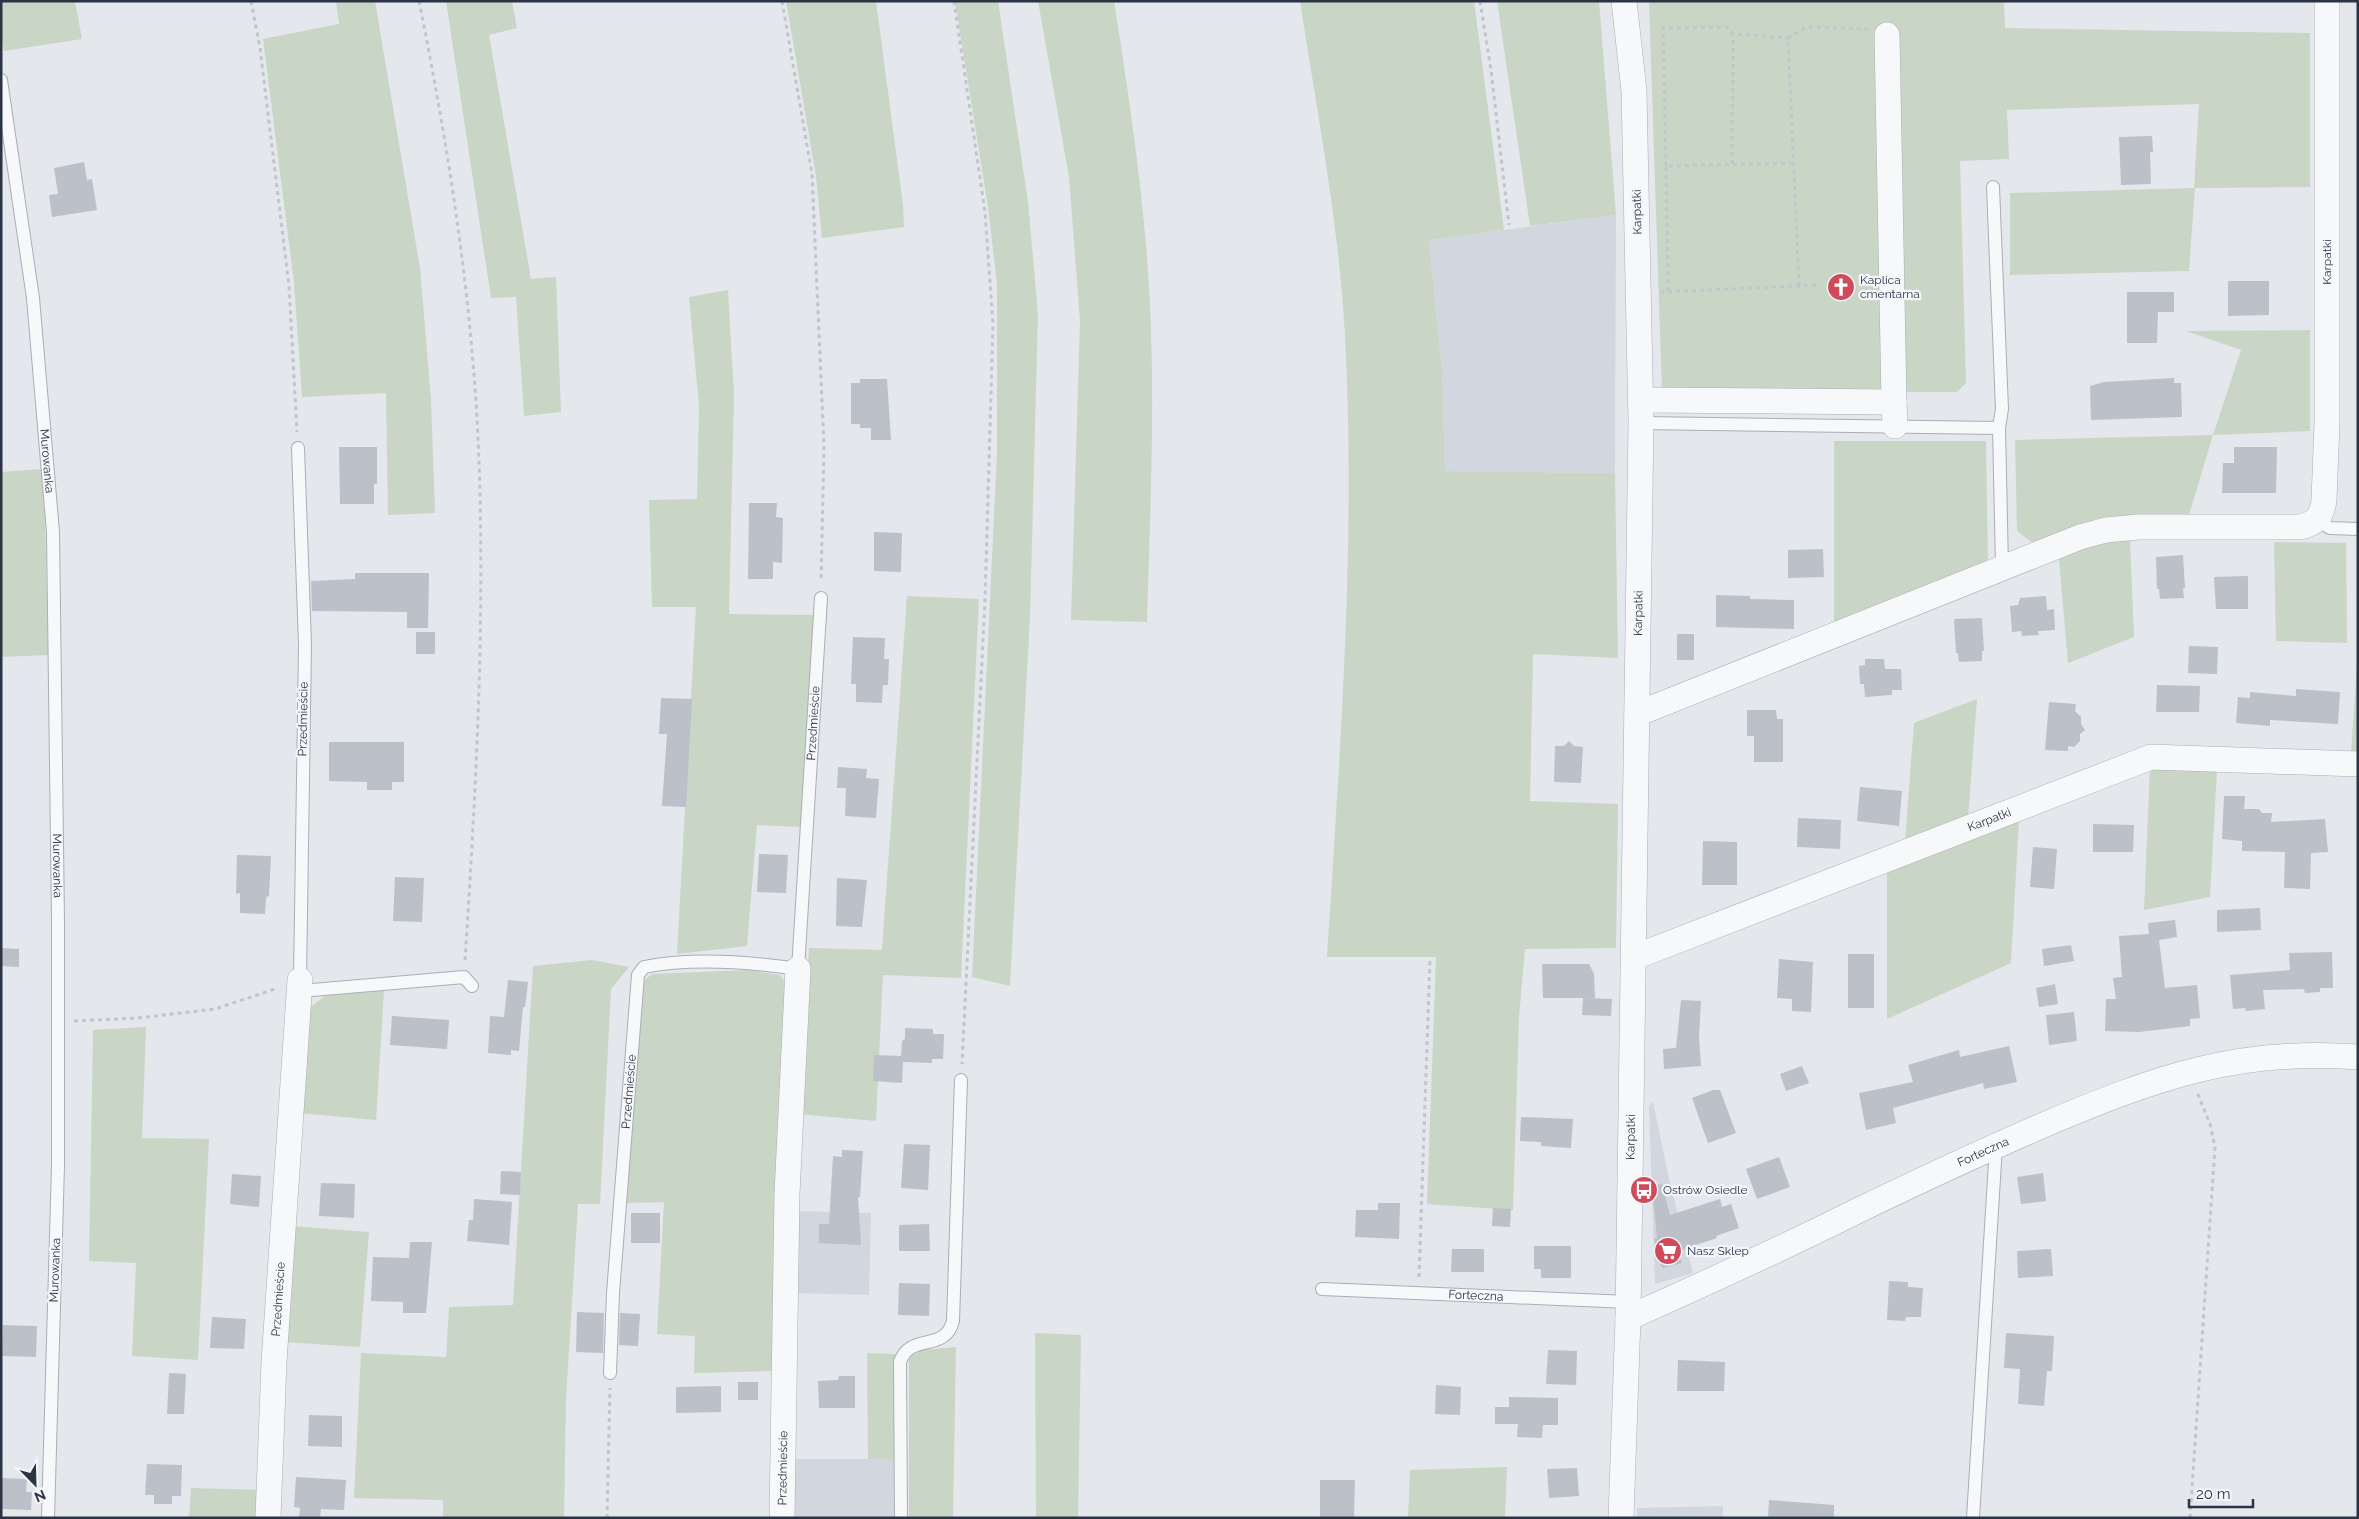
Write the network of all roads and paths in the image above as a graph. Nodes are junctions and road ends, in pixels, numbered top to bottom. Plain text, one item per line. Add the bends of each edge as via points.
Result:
1 (251, 1) edge
2 (419, 1) edge
3 (782, 1) edge
4 (954, 1) edge
5 (1480, 1) edge
6 (1624, 1) edge
7 (2327, 1) edge
8 (1732, 34) junction
9 (1887, 35) joint
10 (1788, 38) junction
11 (1, 80) edge
12 (1794, 163) junction
13 (1732, 164) junction
14 (1666, 166) junction
15 (1993, 187) dead end
16 (1509, 225) dead end
17 (1819, 285) dead end
18 (1799, 286) junction
19 (1641, 412) junction
20 (1895, 414) junction
21 (1999, 428) junction
22 (298, 448) joint
23 (2317, 520) junction
24 (2358, 529) edge
25 (2002, 567) junction
26 (821, 598) joint
27 (1638, 714) junction
28 (2358, 764) edge
29 (1635, 957) junction
30 (1430, 958) dead end
31 (798, 969) junction
32 (468, 981) joint
33 (300, 986) junction
34 (59, 1021) junction
35 (2358, 1057) edge
36 (2189, 1070) junction
37 (961, 1080) joint
38 (1996, 1146) junction
39 (1322, 1290) dead end
40 (1418, 1292) junction
41 (1629, 1310) junction
42 (610, 1373) joint
43 (48, 1518) edge
44 (268, 1518) edge
45 (607, 1518) edge
46 (782, 1518) edge
47 (901, 1518) edge
48 (1621, 1518) edge
49 (1973, 1518) edge
50 (2190, 1518) edge

1 - 22 path via 260,48 289,286
2 - 32 path via 451,182 467,306 478,437 482,588
3 - 26 path via 814,202 824,447
4 - 37 path via 985,212 993,324 985,600
5 - 16 path
6 - 19 street, Karpatki via 1634,91
7 - 23 street, Karpatki via 2327,424 2323,512
8 - 10 path
8 - 13 path
8 - 14 path via 1727,27 1663,28
9 - 10 path via 1862,27 1806,27
9 - 20 street
10 - 12 path
11 - 34 lane, Murowanka via 33,298 53,532
12 - 13 path
12 - 18 path
13 - 14 path
14 - 18 path via 1668,291
15 - 21 lane via 2002,409
17 - 18 path
19 - 20 street
19 - 27 street, Karpatki
20 - 21 lane
21 - 25 lane
22 - 33 lane, Przedmieście via 305,645
23 - 24 lane via 2330,528
23 - 25 street via 2299,527 2106,530
25 - 27 street
26 - 31 lane, Przedmieście
27 - 29 street, Karpatki
28 - 29 street, Karpatki via 2151,757
29 - 41 street, Karpatki
30 - 40 path
31 - 42 lane, Przedmieście via 747,962 658,964 644,967 638,975 613,1293
31 - 46 street, Przedmieście via 787,1194
32 - 33 lane
33 - 34 path via 215,1008 138,1018
33 - 44 street, Przedmieście via 274,1362
34 - 43 lane, Murowanka
35 - 36 street, Forteczna via 2283,1056
36 - 38 street, Forteczna via 2109,1097
36 - 50 path via 2210,1124 2215,1147
37 - 47 lane via 953,1321 940,1340 913,1346 906,1350 900,1362
38 - 41 street, Forteczna
38 - 49 lane
39 - 40 lane, Forteczna
40 - 41 lane, Forteczna
41 - 48 street, Karpatki
42 - 45 path

